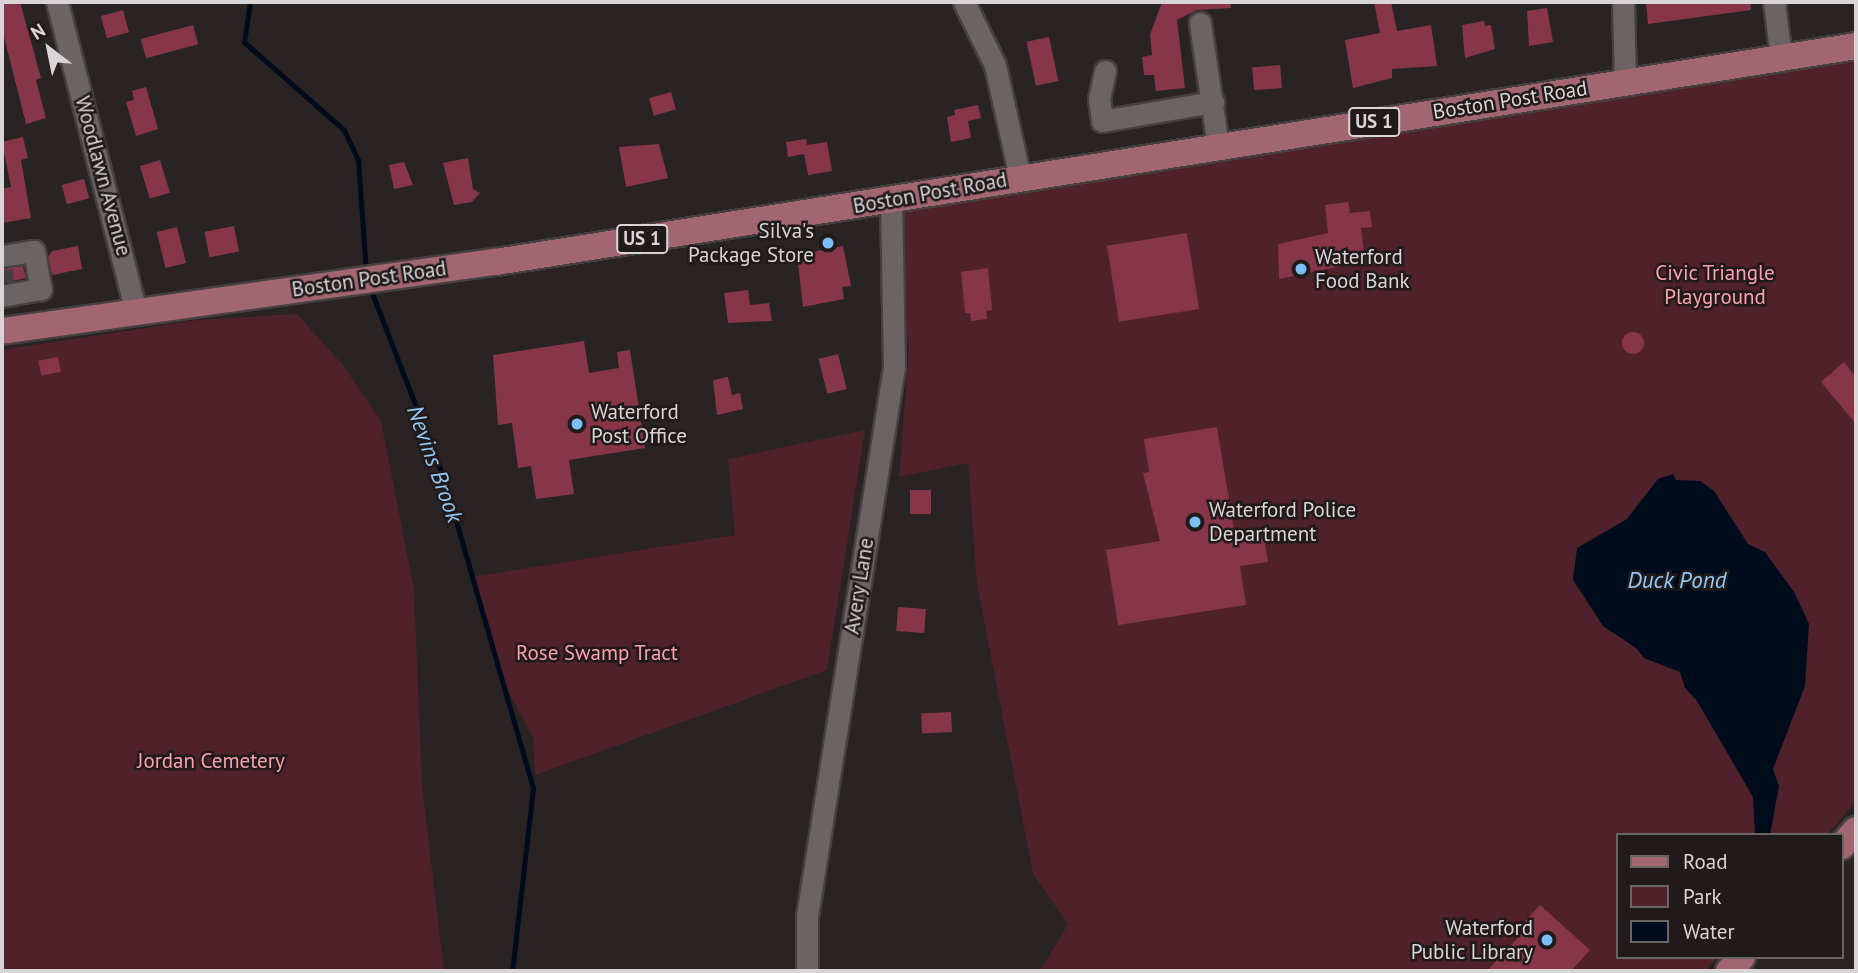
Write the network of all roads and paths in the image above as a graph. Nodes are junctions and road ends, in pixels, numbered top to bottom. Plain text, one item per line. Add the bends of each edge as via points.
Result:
1 (57, 2) edge
2 (964, 2) edge
3 (1623, 2) edge
4 (1774, 2) edge
5 (1200, 23) dead end
6 (1856, 46) edge
7 (1780, 58) junction
8 (1105, 71) dead end
9 (1625, 82) junction
10 (1213, 103) junction
11 (1219, 146) junction
12 (1020, 178) junction
13 (891, 200) junction
14 (2, 256) edge
15 (4, 292) edge
16 (136, 311) junction
17 (6, 330) edge
18 (1856, 830) edge
19 (1844, 844) edge
20 (807, 971) edge

1 - 16 street, Woodlawn Avenue
2 - 12 street via 995,65
3 - 9 street
4 - 7 street
5 - 10 street
6 - 7 main road, Boston Post Road / US 1
7 - 9 main road, Boston Post Road / US 1
8 - 10 street via 1099,99 1102,121
9 - 11 main road, Boston Post Road / US 1
10 - 11 street
11 - 12 main road, Boston Post Road / US 1
12 - 13 main road, Boston Post Road / US 1
13 - 16 main road, Boston Post Road / US 1
13 - 20 street, Avery Lane via 897,292 894,367 807,916
14 - 15 street via 34,251 40,289
15 - 17 street
16 - 17 main road, Boston Post Road / US 1
18 - 19 main road

